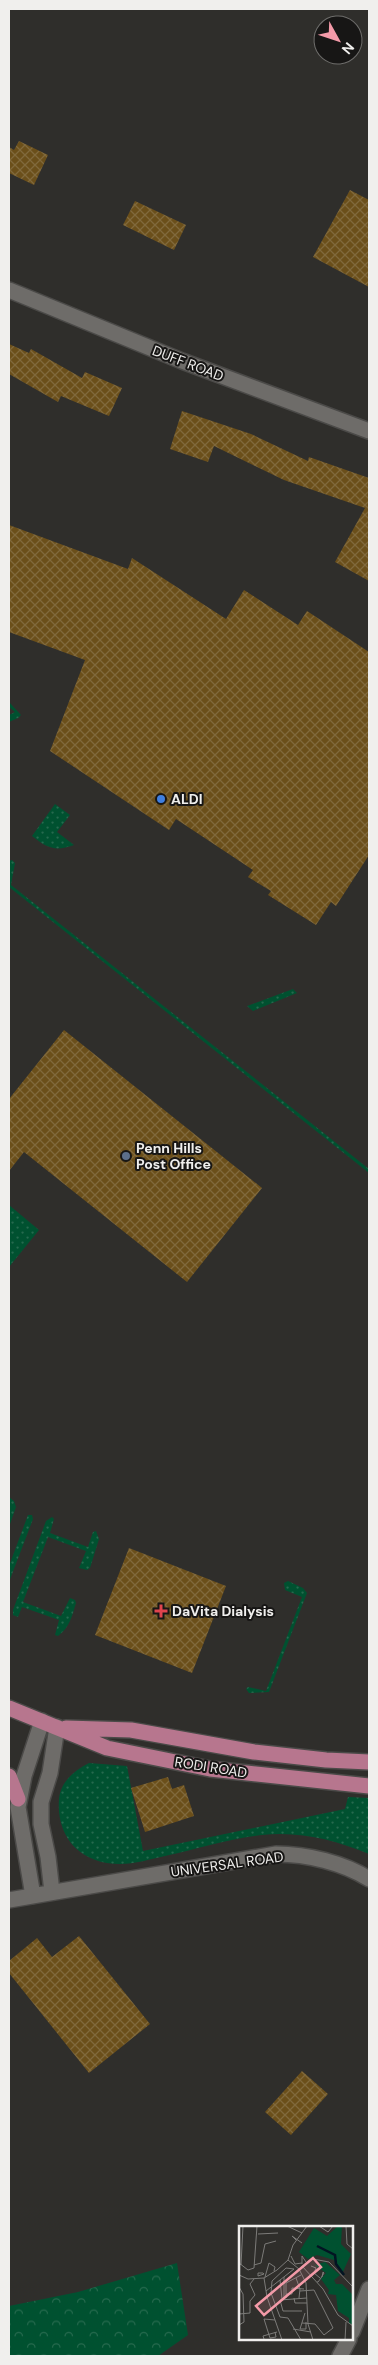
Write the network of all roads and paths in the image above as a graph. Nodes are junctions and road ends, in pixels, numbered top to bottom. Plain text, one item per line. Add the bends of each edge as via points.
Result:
1 (9, 290) edge
2 (369, 431) edge
3 (9, 1708) edge
4 (42, 1721) junction
5 (57, 1727) junction
6 (369, 1762) edge
7 (9, 1776) edge
8 (369, 1786) edge
9 (18, 1799) junction
10 (369, 1879) edge
11 (52, 1892) junction
12 (33, 1896) junction
13 (9, 1900) edge
14 (369, 2289) edge
15 (353, 2329) edge
16 (348, 2340) edge
17 (340, 2356) edge

1 - 2 street, DUFF ROAD via 182,361
3 - 4 main road, RODI ROAD
4 - 5 main road, RODI ROAD
4 - 9 street
5 - 6 main road, RODI ROAD via 131,1730 254,1752
5 - 8 main road, RODI ROAD via 107,1748 201,1767
5 - 11 street via 50,1773 41,1802 41,1824
7 - 9 main road
9 - 12 street via 19,1824
10 - 11 street, UNIVERSAL ROAD via 352,1868 289,1854
11 - 12 street, UNIVERSAL ROAD
12 - 13 street, UNIVERSAL ROAD
14 - 15 street
16 - 17 street

